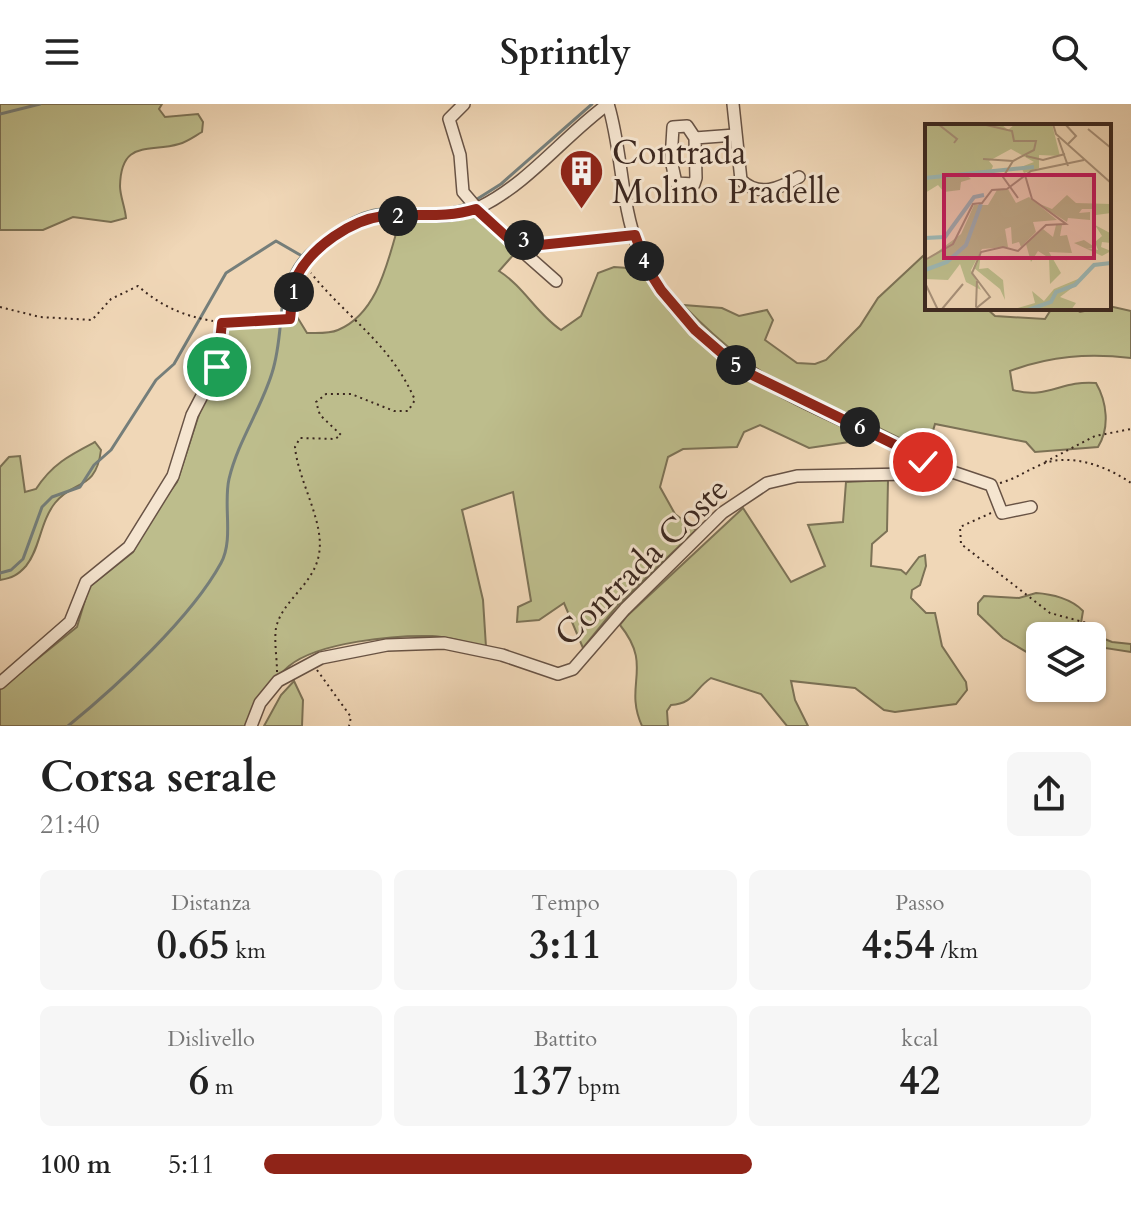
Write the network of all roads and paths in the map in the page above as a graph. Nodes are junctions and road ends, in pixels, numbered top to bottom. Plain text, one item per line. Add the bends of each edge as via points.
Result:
1 (464, 104) edge
2 (608, 104) edge
3 (733, 104) edge
4 (735, 135) junction
5 (695, 138) junction
6 (799, 177) dead end
7 (476, 209) junction
8 (635, 235) junction
9 (509, 239) junction
10 (305, 266) junction
11 (556, 281) dead end
12 (0, 307) edge
13 (222, 323) junction
14 (1131, 429) edge
15 (923, 462) junction
16 (1044, 463) junction
17 (1131, 483) edge
18 (991, 485) junction
19 (1031, 507) dead end
20 (1000, 511) junction
21 (1083, 622) edge
22 (316, 669) dead end
23 (278, 681) junction
24 (0, 683) edge
25 (251, 726) edge
26 (349, 726) edge

1 - 7 street via 449,119 460,155 463,192
2 - 7 street via 514,184
2 - 8 street
3 - 4 street
4 - 5 street
4 - 6 street via 741,180 747,185 769,191
5 - 5 street via 687,126 670,132 673,174 676,183 685,186 696,178
7 - 9 street
7 - 10 street via 444,217 365,219 323,246
8 - 9 path via 540,245
8 - 15 street via 661,290 695,330 740,369
9 - 11 street
10 - 13 street via 296,278 290,319
10 - 23 path via 340,309 363,323 389,353 415,400 408,411 394,411 351,394 326,394 316,402 320,415 341,435 300,438 295,447 302,482 312,499 320,553 313,574 276,628
12 - 13 path via 40,317 92,320 111,299 138,286 156,302 189,317
13 - 24 street via 217,367 192,415 173,476 129,547 86,582 70,622
14 - 16 path via 1095,436
15 - 18 street
15 - 23 street, Contrada Coste via 921,470 910,474 797,476 767,483 722,513 573,669 558,674 444,643 387,645 321,658
16 - 17 path via 1095,463
16 - 18 path
18 - 20 street
19 - 20 street via 1012,514
20 - 21 path via 960,527 961,544 1050,613
22 - 26 path via 351,717
23 - 25 street, Contrada Coste via 260,703

